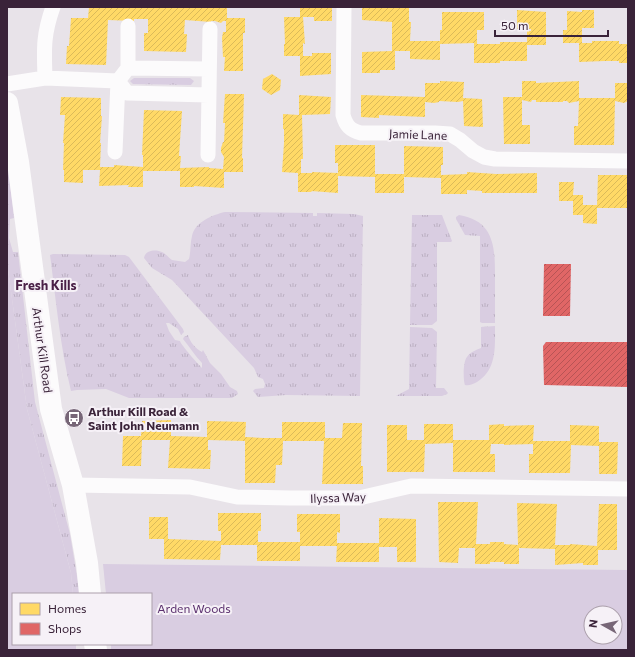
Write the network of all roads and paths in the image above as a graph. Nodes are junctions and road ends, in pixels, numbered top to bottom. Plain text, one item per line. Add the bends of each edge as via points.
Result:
1 (53, 7) edge
2 (344, 7) edge
3 (128, 26) dead end
4 (210, 29) dead end
5 (128, 68) junction
6 (209, 69) junction
7 (46, 78) junction
8 (118, 81) junction
9 (7, 84) edge
10 (209, 95) junction
11 (7, 103) edge
12 (115, 152) dead end
13 (208, 155) dead end
14 (628, 161) edge
15 (73, 486) junction
16 (628, 489) edge
17 (90, 593) edge

1 - 7 street via 44,42
2 - 14 street, Jamie Lane via 343,115 345,124 355,132 450,134 484,157 496,159
3 - 5 street
4 - 6 street
5 - 6 street
5 - 8 street
6 - 10 street
7 - 8 street
7 - 9 street
8 - 10 street via 127,93
8 - 12 street
10 - 13 street
11 - 15 street, Arthur Kill Road via 18,162 51,409
15 - 16 street, Ilyssa Way via 190,487 237,497 290,498 360,498 411,486
15 - 17 street, Arthur Kill Road

